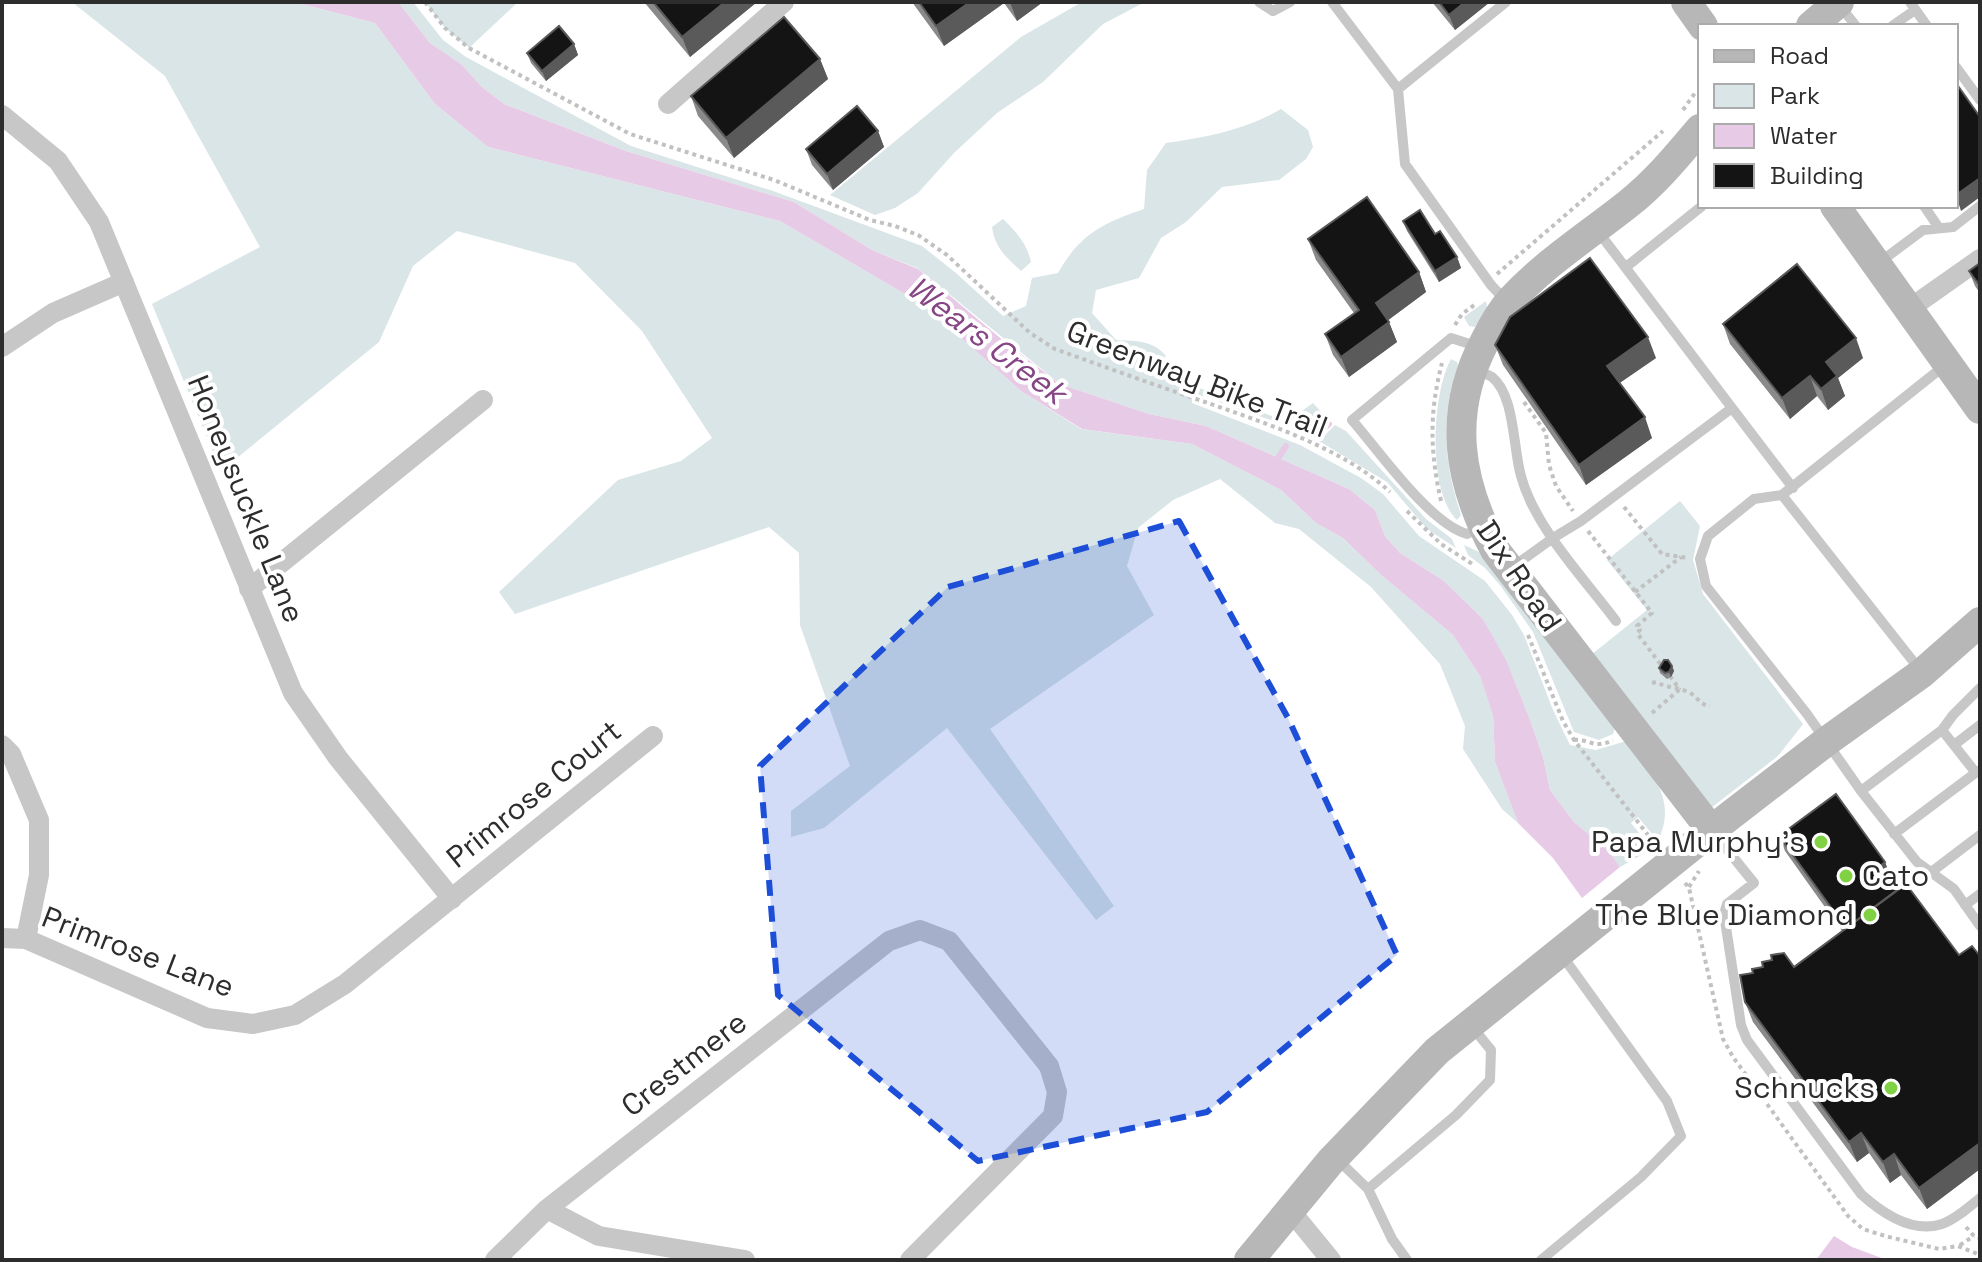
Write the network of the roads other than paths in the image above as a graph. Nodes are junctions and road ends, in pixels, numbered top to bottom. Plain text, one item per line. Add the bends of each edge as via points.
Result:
1 (784, 2) edge
2 (1259, 2) edge
3 (1290, 2) edge
4 (1332, 2) edge
5 (1506, 2) edge
6 (1686, 2) edge
7 (1912, 6) edge
8 (1844, 10) edge
9 (1702, 24) edge
10 (1815, 24) edge
11 (1894, 24) edge
12 (1926, 24) edge
13 (1958, 70) edge
14 (1398, 89) junction
15 (1980, 100) edge
16 (668, 104) dead end
17 (2, 115) edge
18 (1698, 131) edge
19 (1980, 206) edge
20 (1700, 208) edge
21 (1836, 208) edge
22 (1925, 208) edge
23 (1596, 228) junction
24 (1939, 228) junction
25 (1980, 259) edge
26 (1876, 265) junction
27 (1626, 267) junction
28 (124, 282) junction
29 (1508, 303) junction
30 (1909, 309) junction
31 (2, 347) edge
32 (1476, 359) junction
33 (1947, 364) junction
34 (483, 400) dead end
35 (1732, 408) junction
36 (1980, 409) edge
37 (1793, 488) junction
38 (1782, 495) junction
39 (1482, 527) junction
40 (1553, 538) junction
41 (1494, 570) junction
42 (249, 589) junction
43 (1616, 621) dead end
44 (1980, 622) edge
45 (1922, 673) junction
46 (1980, 688) edge
47 (1980, 725) edge
48 (1942, 730) junction
49 (653, 736) dead end
50 (1827, 741) junction
51 (2, 745) edge
52 (1954, 745) junction
53 (1662, 765) junction
54 (1978, 772) edge
55 (1861, 791) junction
56 (1712, 831) junction
57 (1894, 834) junction
58 (1980, 835) edge
59 (1664, 855) junction
60 (1930, 873) junction
61 (1980, 894) edge
62 (452, 899) junction
63 (1965, 905) junction
64 (1980, 926) edge
65 (2, 938) edge
66 (26, 939) junction
67 (1560, 953) junction
68 (1470, 1023) junction
69 (1335, 1157) junction
70 (1368, 1189) junction
71 (1980, 1198) edge
72 (547, 1209) junction
73 (1290, 1210) junction
74 (495, 1260) edge
75 (745, 1260) edge
76 (910, 1260) edge
77 (1249, 1260) edge
78 (1331, 1260) edge
79 (1407, 1260) edge
80 (1541, 1260) edge

1 - 16 street
2 - 3 lane via 1273,11
4 - 14 lane
5 - 14 lane
6 - 9 main road
7 - 11 lane
7 - 12 lane
8 - 10 main road
13 - 15 lane
14 - 29 lane via 1405,164
17 - 28 street, Honeysuckle Lane via 58,161 99,222
18 - 23 main road, Dix Road via 1661,175
19 - 24 lane via 1953,227
20 - 27 lane
21 - 26 main road
22 - 24 lane
23 - 27 lane
23 - 29 main road, Dix Road
24 - 26 lane via 1923,230
25 - 30 street
26 - 30 main road
27 - 35 lane
28 - 31 street via 53,313
28 - 42 street, Honeysuckle Lane
29 - 32 main road, Dix Road
30 - 33 main road
32 - 39 main road, Dix Road via 1460,434 1469,491
32 - 39 lane via 1451,338 1352,420 1446,524 1467,534
32 - 40 lane via 1505,397 1521,479
33 - 36 main road
33 - 37 lane
34 - 42 street
35 - 37 lane
35 - 40 lane
37 - 38 lane
38 - 45 lane
38 - 50 lane via 1754,499 1708,536 1700,559 1706,586
39 - 41 main road, Dix Road
40 - 41 lane
40 - 43 lane
41 - 53 main road, Dix Road
42 - 62 street, Honeysuckle Lane via 293,693 338,758
44 - 45 main road
45 - 50 main road
46 - 48 lane
47 - 52 lane
48 - 52 lane
48 - 55 lane
49 - 62 street, Primrose Court
50 - 55 lane
50 - 56 main road
51 - 66 street via 11,754 39,820 39,875
52 - 54 lane
53 - 56 main road, Dix Road
53 - 59 main road via 1676,798 1680,838
54 - 57 lane
55 - 57 lane
56 - 59 main road
56 - 71 lane via 1754,883 1724,909 1747,1040 1877,1209 1926,1226 1943,1224
57 - 60 lane
58 - 60 lane
59 - 67 main road
60 - 63 lane via 1954,889
61 - 63 lane
62 - 66 street, Primrose Lane via 345,984 295,1015 253,1024 207,1018
63 - 64 lane
65 - 66 street, Primrose Lane
67 - 68 main road
67 - 80 lane via 1667,1101 1681,1136 1641,1177
68 - 69 main road
68 - 70 lane via 1491,1050 1490,1080
69 - 70 lane
69 - 73 main road
70 - 79 lane
72 - 74 street, Crestmere
72 - 75 street via 599,1236
72 - 76 street, Crestmere via 889,941 920,930 949,941 1049,1066 1057,1092 1053,1116
73 - 77 main road
73 - 78 street

